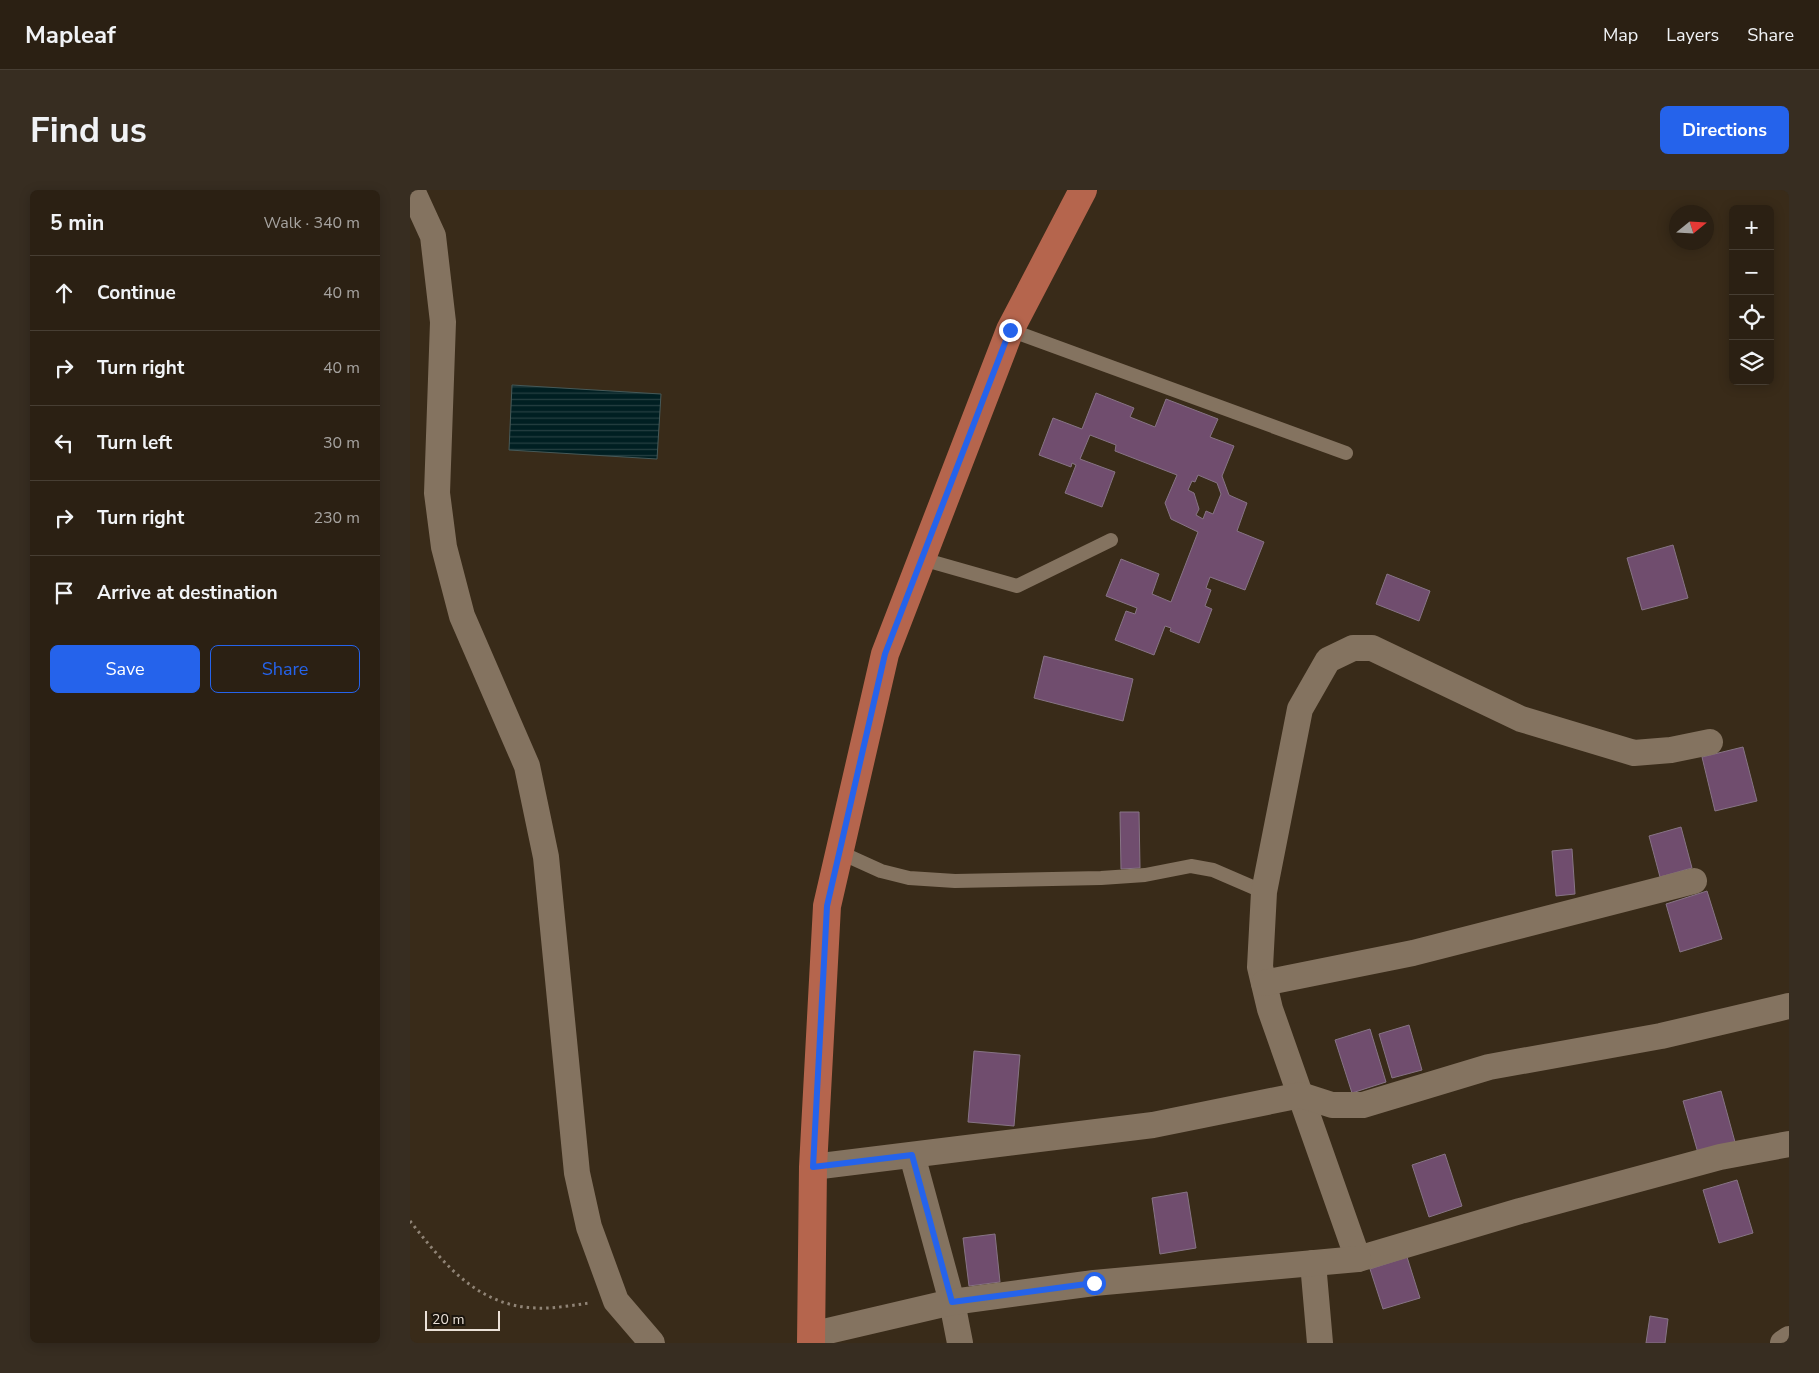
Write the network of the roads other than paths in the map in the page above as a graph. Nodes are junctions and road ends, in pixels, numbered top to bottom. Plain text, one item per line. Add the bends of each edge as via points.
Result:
1 (412, 190) edge
2 (1083, 190) edge
3 (1010, 330) junction
4 (1346, 453) dead end
5 (1111, 540) dead end
6 (922, 558) junction
7 (1710, 742) dead end
8 (839, 852) junction
9 (1694, 881) dead end
10 (1264, 892) junction
11 (1264, 983) junction
12 (1789, 1006) edge
13 (1302, 1095) junction
14 (1789, 1144) edge
15 (912, 1155) junction
16 (813, 1167) junction
17 (1358, 1259) junction
18 (1313, 1263) junction
19 (952, 1302) junction
20 (811, 1339) edge
21 (1789, 1339) edge
22 (652, 1343) edge
23 (960, 1343) edge
24 (1320, 1343) edge
25 (1783, 1343) edge

1 - 22 street via 433,236 442,322 437,493 444,547 462,616 527,766 546,857 577,1173 589,1227 616,1301
2 - 3 main road
3 - 4 lane
3 - 6 main road
5 - 6 lane via 1017,586
6 - 8 main road via 885,654
7 - 10 street via 1634,753 1521,719 1372,648 1352,648 1328,660 1300,709
8 - 10 lane via 881,871 909,878 955,881 1101,878 1145,875 1191,866 1212,870
8 - 16 main road via 827,906
9 - 11 street via 1413,954
10 - 11 street via 1260,967
11 - 13 street via 1270,1009
12 - 13 street via 1661,1036 1489,1067 1363,1105 1332,1105
13 - 15 street via 1153,1125
13 - 17 street
14 - 17 street via 1710,1159
15 - 16 street
15 - 19 street
16 - 20 main road
17 - 18 street
18 - 19 street via 1094,1283
18 - 24 street
19 - 20 street
19 - 23 street
21 - 25 street

